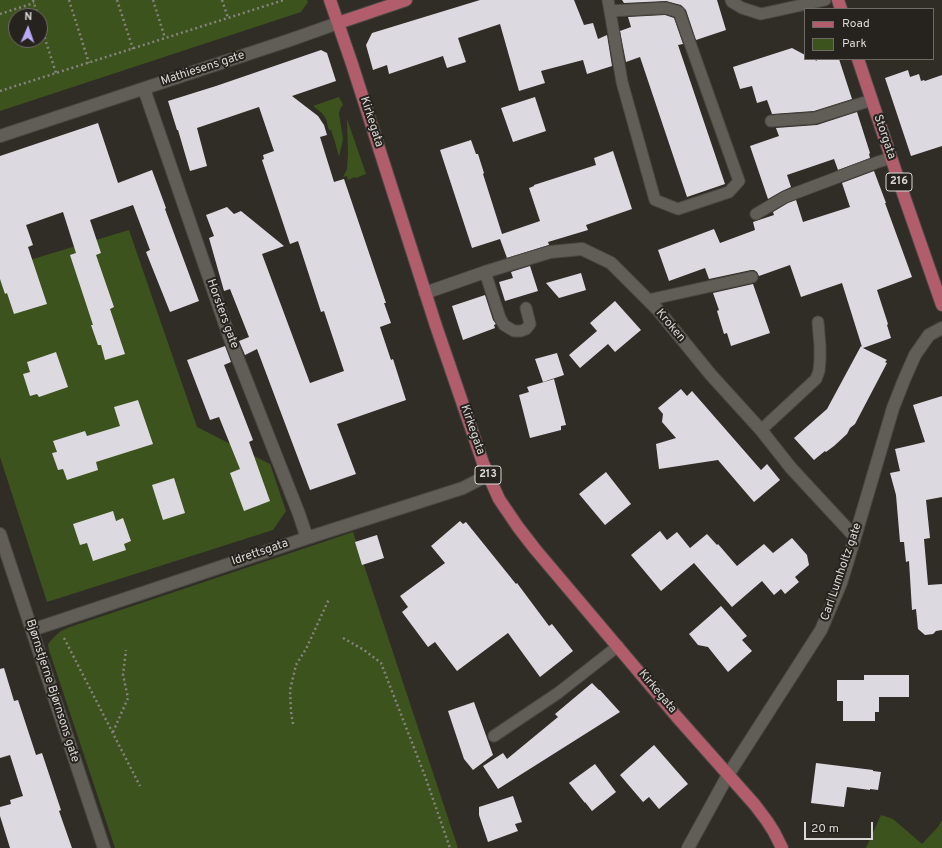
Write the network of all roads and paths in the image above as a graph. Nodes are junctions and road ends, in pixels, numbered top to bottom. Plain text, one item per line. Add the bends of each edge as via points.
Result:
1 (68, 0) edge
2 (117, 0) edge
3 (153, 0) edge
4 (222, 0) edge
5 (284, 0) edge
6 (330, 0) edge
7 (406, 0) edge
8 (608, 0) edge
9 (732, 0) edge
10 (825, 0) edge
11 (33, 2) edge
12 (610, 11) junction
13 (0, 14) edge
14 (228, 18) junction
15 (338, 23) junction
16 (165, 38) junction
17 (48, 48) edge
18 (133, 48) junction
19 (858, 60) edge
20 (89, 63) junction
21 (56, 73) junction
22 (144, 88) junction
23 (0, 91) edge
24 (872, 100) junction
25 (771, 121) dead end
26 (0, 136) edge
27 (891, 158) junction
28 (756, 214) dead end
29 (485, 272) junction
30 (752, 277) dead end
31 (425, 292) junction
32 (648, 300) junction
33 (942, 305) edge
34 (526, 308) dead end
35 (818, 322) dead end
36 (942, 328) edge
37 (761, 430) junction
38 (488, 475) junction
39 (0, 534) edge
40 (856, 537) junction
41 (306, 538) junction
42 (329, 599) dead end
43 (56, 622) junction
44 (32, 630) junction
45 (343, 638) dead end
46 (618, 646) junction
47 (126, 650) dead end
48 (293, 724) dead end
49 (112, 732) junction
50 (494, 736) dead end
51 (728, 775) junction
52 (140, 786) dead end
53 (104, 848) edge
54 (450, 848) edge
55 (688, 848) edge
56 (782, 848) edge

1 - 20 path
2 - 18 path
3 - 16 path
4 - 14 path
5 - 14 path
6 - 15 main road, Kirkegata / 213
7 - 15 main road, Mathiesens gate
8 - 12 lane
9 - 10 lane via 742,8 761,14
11 - 13 path
12 - 12 lane via 622,82 655,200 678,209 729,192 739,181 679,12 666,8
14 - 16 path
15 - 22 street, Mathiesens gate
15 - 31 main road, Kirkegata / 213
16 - 18 path
17 - 21 path
18 - 20 path
19 - 24 main road, Storgata / 216
20 - 21 path
21 - 23 path
22 - 26 street, Mathiesens gate
22 - 41 street, Horsters gate via 230,336
24 - 25 lane via 815,118
24 - 27 main road, Storgata / 216
27 - 28 lane via 785,197
27 - 33 main road, Storgata / 216
29 - 31 street, Kroken
29 - 32 street, Kroken via 550,252 582,249 611,263
29 - 34 lane via 504,324 514,331 526,329 530,324
30 - 32 lane
31 - 38 main road, Kirkegata / 213
32 - 37 street, Kroken
35 - 37 lane via 820,359 816,379
36 - 40 street, Carl Lumholtz gate via 929,335 915,355 892,408
37 - 40 street, Kroken via 791,468
38 - 41 street, Idrettsgata via 462,488
38 - 46 main road, Kirkegata / 213 via 499,499 518,527
39 - 44 street, Bjørnstjerne Bjørnsons gate
40 - 51 street, Carl Lumholtz gate via 841,583 821,630
41 - 43 street, Idrettsgata
42 - 48 path via 296,665 290,690
43 - 44 street, Idrettsgata
43 - 49 path
44 - 53 street, Bjørnstjerne Bjørnsons gate
45 - 54 path via 381,663
46 - 50 lane via 558,693
46 - 51 main road, Kirkegata / 213
47 - 49 path via 124,675 128,698
49 - 52 path
51 - 55 street, Carl Lumholtz gate
51 - 56 main road, Kirkegata / 213 via 767,821

